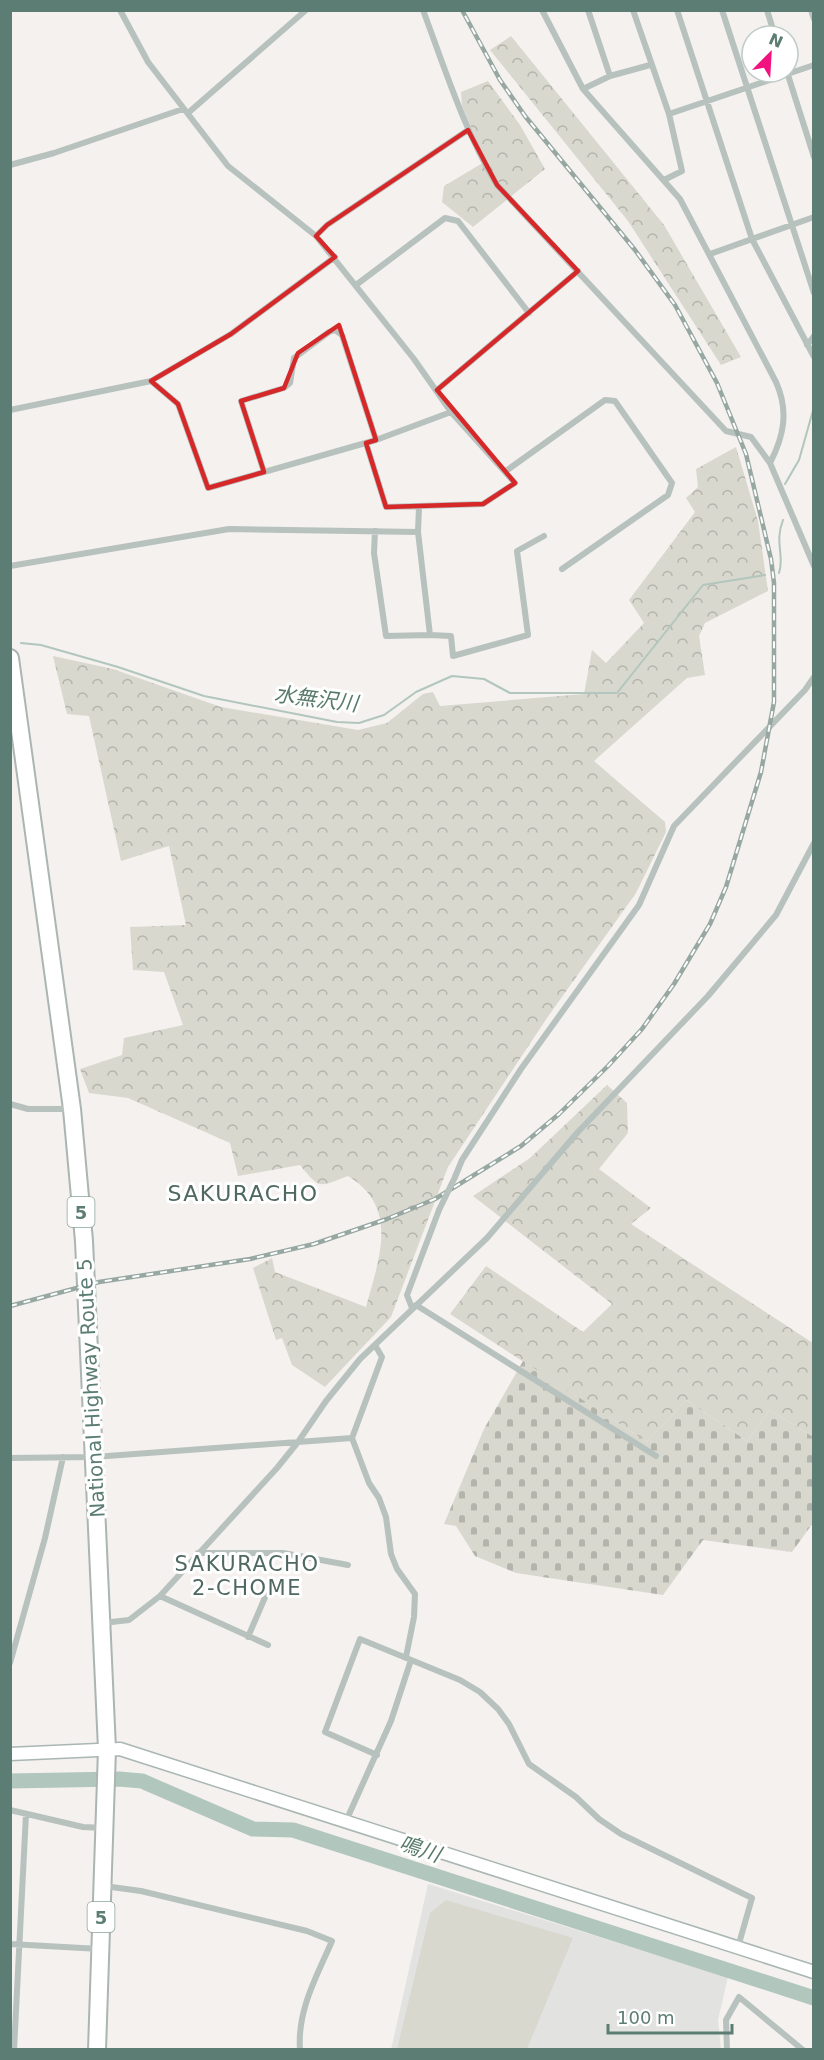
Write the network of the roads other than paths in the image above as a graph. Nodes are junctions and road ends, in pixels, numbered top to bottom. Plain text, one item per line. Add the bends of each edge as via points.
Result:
1 (120, 10) edge
2 (306, 10) edge
3 (423, 10) edge
4 (542, 10) edge
5 (588, 10) edge
6 (633, 10) edge
7 (677, 10) edge
8 (722, 10) edge
9 (811, 10) edge
10 (813, 19) edge
11 (650, 65) junction
12 (610, 76) junction
13 (757, 84) edge
14 (790, 84) edge
15 (746, 88) junction
16 (583, 89) junction
17 (706, 100) junction
18 (186, 111) junction
19 (669, 114) junction
20 (468, 130) junction
21 (813, 157) edge
22 (10, 165) edge
23 (664, 180) junction
24 (813, 218) edge
25 (792, 225) junction
26 (316, 236) junction
27 (752, 239) junction
28 (710, 254) junction
29 (334, 257) junction
30 (578, 271) junction
31 (356, 285) junction
32 (813, 293) edge
33 (529, 313) junction
34 (813, 336) edge
35 (807, 345) junction
36 (813, 357) edge
37 (151, 381) junction
38 (437, 390) junction
39 (10, 410) edge
40 (451, 412) junction
41 (376, 440) junction
42 (366, 443) junction
43 (770, 464) junction
44 (506, 471) junction
45 (264, 472) junction
46 (419, 507) junction
47 (375, 531) junction
48 (418, 532) junction
49 (544, 536) dead end
50 (10, 566) edge
51 (813, 566) edge
52 (562, 569) dead end
53 (430, 635) junction
54 (10, 658) edge
55 (813, 677) edge
56 (813, 843) edge
57 (10, 1104) edge
58 (72, 1109) junction
59 (414, 1306) junction
60 (375, 1345) junction
61 (352, 1438) junction
62 (298, 1442) junction
63 (656, 1456) dead end
64 (63, 1457) junction
65 (94, 1457) junction
66 (10, 1458) edge
67 (198, 1553) junction
68 (348, 1565) dead end
69 (266, 1595) dead end
70 (160, 1596) junction
71 (102, 1623) junction
72 (248, 1636) junction
73 (14, 1637) edge
74 (268, 1646) dead end
75 (408, 1659) junction
76 (10, 1663) edge
77 (107, 1749) junction
78 (10, 1754) edge
79 (377, 1755) junction
80 (10, 1810) edge
81 (26, 1814) junction
82 (346, 1821) junction
83 (104, 1828) junction
84 (103, 1886) junction
85 (10, 1944) edge
86 (19, 1944) junction
87 (738, 1948) junction
88 (100, 1949) junction
89 (813, 1972) edge
90 (14, 2049) edge
91 (97, 2049) edge
92 (300, 2049) edge
93 (727, 2049) edge
94 (803, 2049) edge

1 - 18 street via 148,62
2 - 18 street
3 - 20 street
4 - 16 street
5 - 12 street
6 - 11 street
7 - 17 street
8 - 15 street
9 - 10 street
11 - 12 street
11 - 19 street
12 - 16 street
13 - 15 street
14 - 21 street
15 - 17 street
15 - 25 street
16 - 23 street
17 - 19 street
17 - 27 street
18 - 22 street
18 - 26 street via 228,166
19 - 23 street via 682,171
20 - 26 street
20 - 30 street via 497,184
23 - 28 street via 680,199
24 - 25 street
25 - 27 street
25 - 32 street
26 - 29 street
27 - 28 street
27 - 35 street
28 - 43 street via 783,397 780,444
29 - 31 street
29 - 37 street via 231,334
30 - 33 street
30 - 43 street via 726,430 751,437
31 - 33 street via 446,218 452,218
31 - 38 street
33 - 38 street
34 - 35 street
35 - 36 street
37 - 39 street
37 - 45 street via 178,404 208,488
38 - 40 street
40 - 41 street
40 - 44 street
41 - 42 street
41 - 45 street via 342,335 335,330 294,358 291,379 284,388 241,401
42 - 45 street
42 - 46 street via 386,507
43 - 51 street
44 - 46 street via 515,483 483,504
44 - 52 street via 610,399 672,483 668,495
46 - 48 street
47 - 48 street
47 - 50 street via 229,529
47 - 53 street via 374,553 386,636
48 - 53 street
49 - 53 street via 517,551 528,635 453,656 451,636
54 - 58 highway, National Highway Route 5 / 5
55 - 59 street, bridge via 675,826 639,905 521,1069 462,1160 407,1295
56 - 59 street via 776,915 754,944 577,1133 487,1238
57 - 58 street via 28,1109
58 - 65 highway, National Highway Route 5 / 5 via 84,1241
59 - 60 street
59 - 63 street
60 - 61 street via 382,1357
60 - 62 street via 326,1401
61 - 62 street
61 - 75 street via 386,1517 391,1554 414,1594
62 - 65 street
62 - 67 street
64 - 65 street
64 - 66 street
64 - 73 street via 45,1538
65 - 71 highway, National Highway Route 5 / 5
67 - 68 street via 283,1553
67 - 70 street
69 - 72 street
70 - 71 street via 129,1620
70 - 72 street
71 - 77 highway, National Highway Route 5 / 5
72 - 74 street
73 - 76 street
75 - 79 street
75 - 79 street via 360,1639 325,1732
75 - 87 street via 480,1692 509,1724 529,1764 621,1834 752,1898
77 - 78 street
77 - 82 street via 120,1749
77 - 83 highway, National Highway Route 5 / 5
79 - 82 street
80 - 81 street
81 - 83 street
81 - 86 street
82 - 87 street
83 - 84 highway, National Highway Route 5 / 5
84 - 88 highway, National Highway Route 5 / 5
84 - 92 street via 307,1931 332,1941 305,2005
85 - 86 street
86 - 88 street
86 - 90 street
87 - 89 street
88 - 91 highway, National Highway Route 5 / 5
93 - 94 street via 726,2020 739,1997

